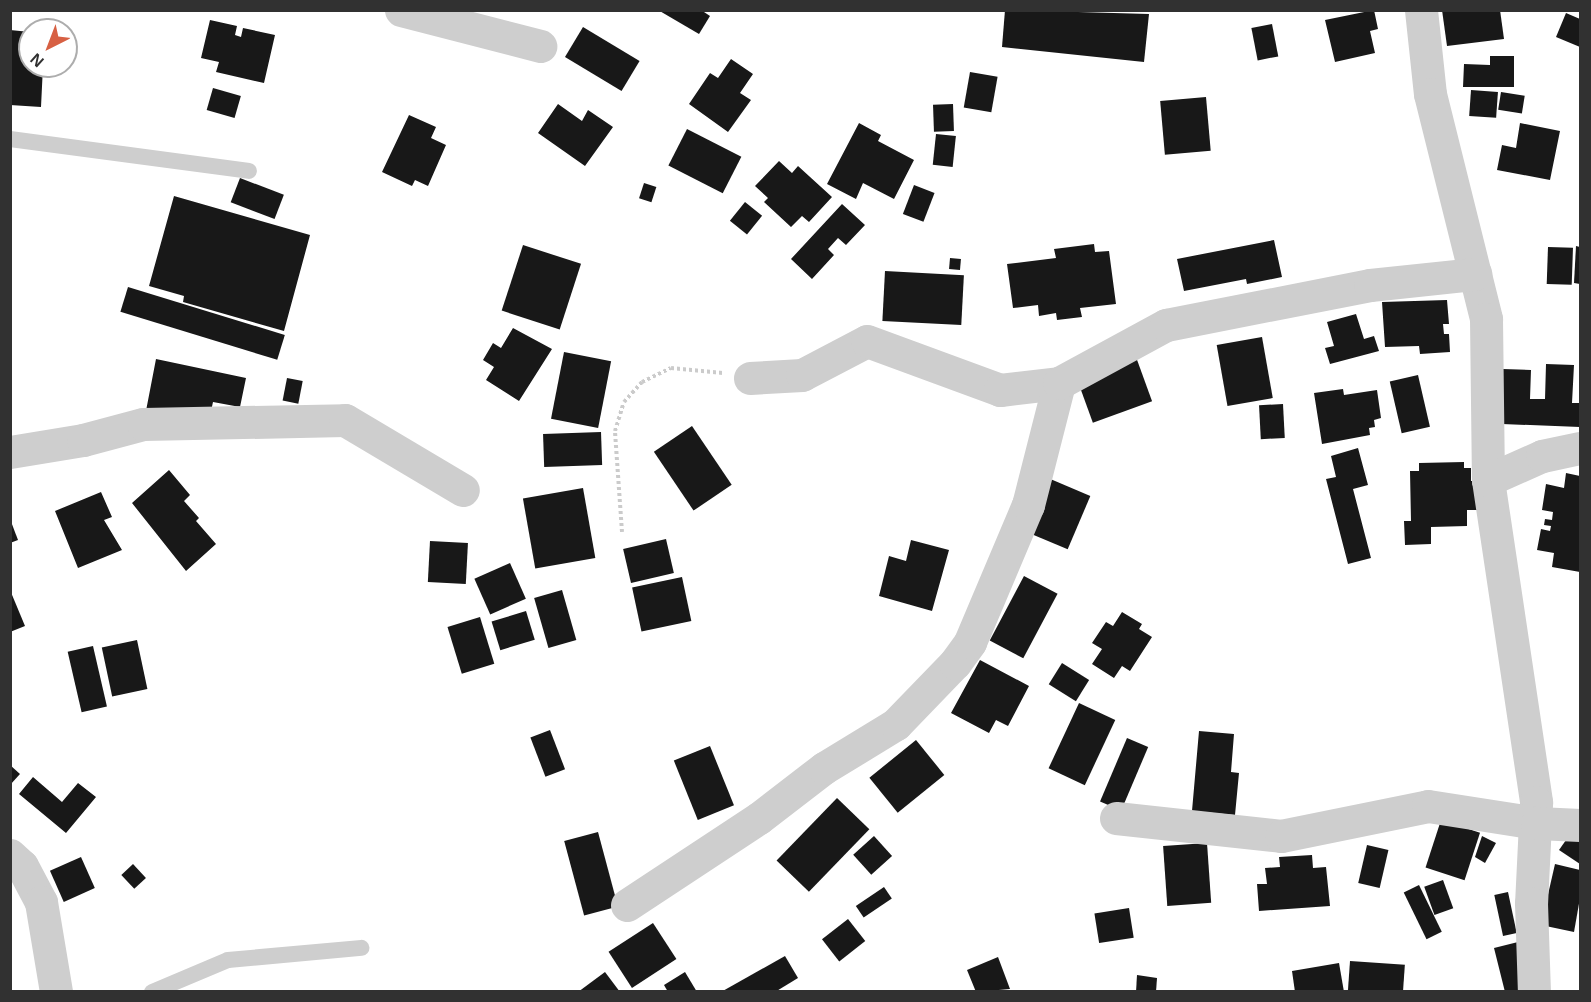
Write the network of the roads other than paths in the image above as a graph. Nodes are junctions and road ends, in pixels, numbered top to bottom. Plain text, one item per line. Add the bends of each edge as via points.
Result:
1 (401, 10) edge
2 (1421, 10) edge
3 (540, 46) dead end
4 (10, 139) edge
5 (249, 171) dead end
6 (1475, 274) junction
7 (750, 378) road end
8 (1059, 383) junction
9 (1581, 448) edge
10 (10, 452) edge
11 (1488, 480) junction
12 (463, 490) dead end
13 (1116, 818) dead end
14 (1537, 823) junction
15 (1581, 825) edge
16 (10, 855) edge
17 (627, 904) dead end
18 (362, 948) dead end
19 (56, 992) edge
20 (152, 992) edge
21 (1534, 992) edge

1 - 3 street
2 - 6 street via 1430,94
4 - 5 lane
6 - 8 street via 1370,285 1167,325
6 - 11 street via 1486,319
7 - 8 street via 802,375 867,341 1000,390
8 - 17 street via 1028,505 970,642 955,663 896,724 824,768 759,818
9 - 11 street via 1542,456
10 - 12 street via 83,440 143,424 345,420
11 - 14 street
13 - 14 street via 1281,837 1428,806
14 - 15 street
14 - 21 street via 1531,903
16 - 19 street via 21,866 41,902
18 - 20 lane via 228,960

